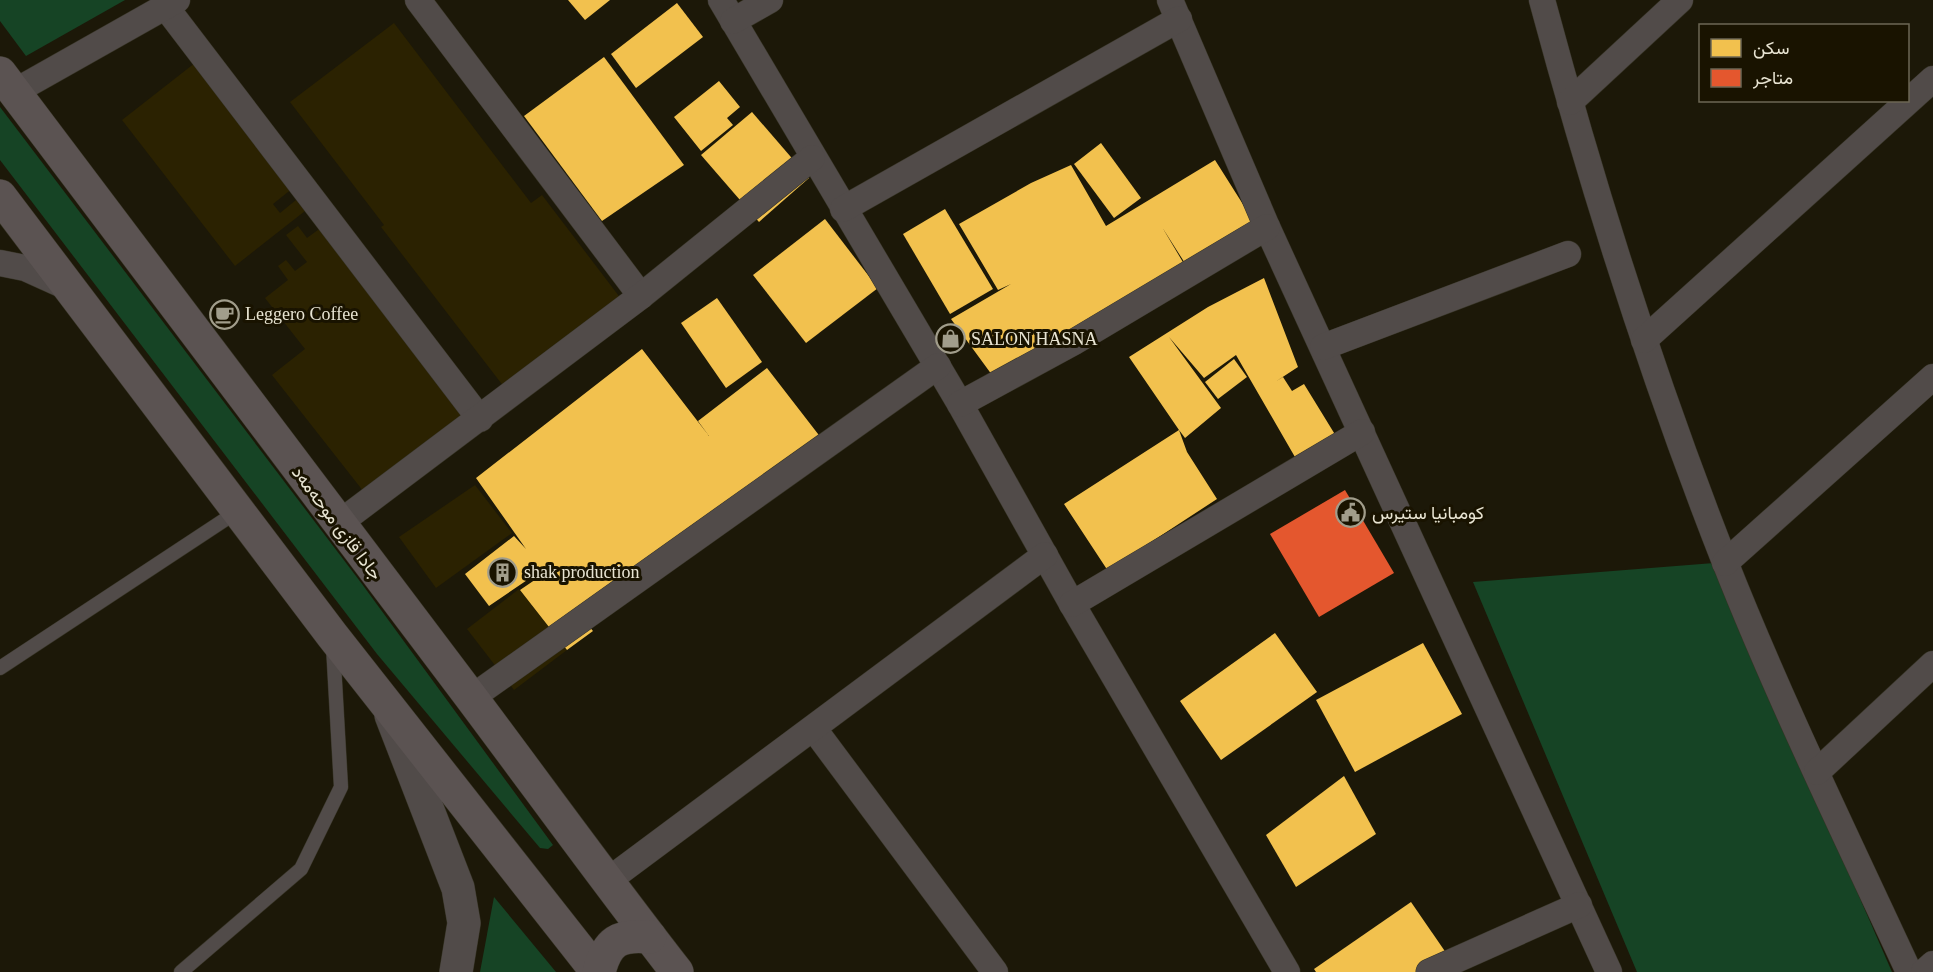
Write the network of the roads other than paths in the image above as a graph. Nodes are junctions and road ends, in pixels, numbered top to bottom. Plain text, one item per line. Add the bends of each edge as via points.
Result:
1 (418, 0) edge
2 (770, 0) edge
3 (1542, 0) edge
4 (1680, 0) edge
5 (171, 3) edge
6 (727, 10) edge
7 (1174, 10) edge
8 (1933, 79) edge
9 (7, 82) edge
10 (1909, 101) edge
11 (1570, 102) junction
12 (1907, 102) edge
13 (812, 158) junction
14 (0, 196) edge
15 (843, 209) junction
16 (1267, 227) junction
17 (1568, 254) dead end
18 (0, 263) edge
19 (70, 289) junction
20 (641, 296) junction
21 (1644, 339) junction
22 (1323, 347) junction
23 (938, 366) junction
24 (1933, 377) edge
25 (960, 404) junction
26 (480, 419) junction
27 (1362, 432) junction
28 (238, 511) junction
29 (338, 524) junction
30 (1045, 555) junction
31 (1725, 563) junction
32 (1072, 604) junction
33 (332, 635) junction
34 (1933, 664) edge
35 (0, 668) edge
36 (471, 698) junction
37 (388, 708) junction
38 (814, 729) junction
39 (1817, 772) junction
40 (606, 882) junction
41 (1579, 905) junction
42 (650, 937) junction
43 (1933, 963) edge
44 (1277, 968) edge
45 (181, 972) edge
46 (456, 972) edge
47 (598, 972) edge
48 (677, 972) edge
49 (995, 972) edge
50 (1428, 972) edge
51 (1609, 972) edge
52 (1909, 972) edge
53 (1924, 972) edge

1 - 20 street
2 - 6 street
3 - 11 street
4 - 11 street
5 - 9 street
5 - 26 street
6 - 13 street
7 - 15 street
7 - 16 street
8 - 10 street
9 - 29 main road, جادا قازی موحەمەد
11 - 21 street
12 - 21 street
13 - 15 street
13 - 20 street
14 - 19 main road
15 - 23 street
16 - 22 street
16 - 25 street via 1074,342
17 - 22 street
18 - 19 street via 33,271
19 - 28 main road
20 - 26 street
21 - 31 street
22 - 27 street
23 - 25 street
23 - 36 street
24 - 31 street
25 - 30 street
26 - 29 street
27 - 32 street
27 - 41 street
28 - 33 main road
28 - 35 lane
29 - 36 main road, جادا قازی موحەمەد
30 - 32 street
30 - 38 street
31 - 39 street
32 - 44 street
33 - 37 main road
33 - 45 lane via 341,788 302,869
34 - 39 street
36 - 40 main road, جادا قازی موحەمەد
37 - 46 street via 458,888 464,923
37 - 47 main road
38 - 40 street
38 - 49 street
39 - 52 street
40 - 42 main road, جادا قازی موحەمەد
41 - 50 street
41 - 51 street
42 - 47 main road via 627,935 613,944 603,956
42 - 48 main road, جادا قازی موحەمەد
43 - 53 street

